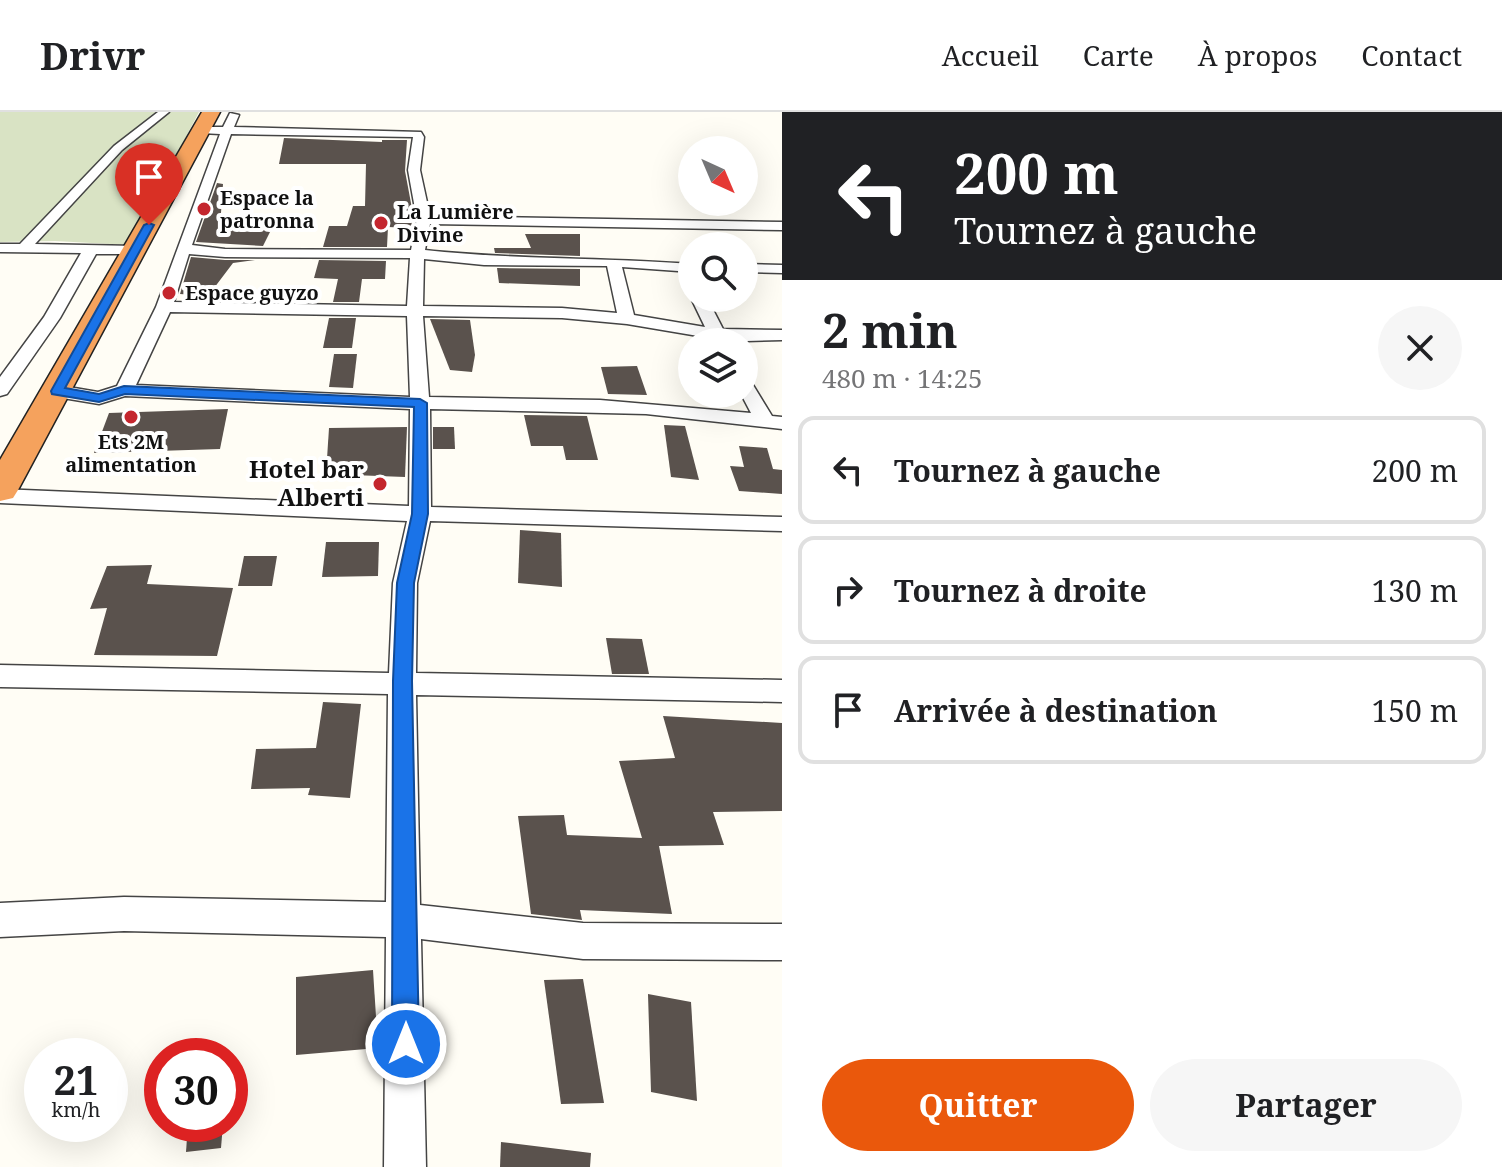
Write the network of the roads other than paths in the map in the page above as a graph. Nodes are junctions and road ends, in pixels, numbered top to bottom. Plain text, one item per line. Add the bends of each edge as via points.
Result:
1 (164, 112) edge
2 (235, 112) edge
3 (213, 124) edge
4 (424, 220) junction
5 (782, 226) edge
6 (0, 248) edge
7 (23, 249) junction
8 (91, 249) junction
9 (184, 249) junction
10 (136, 250) junction
11 (676, 251) edge
12 (417, 254) junction
13 (613, 262) junction
14 (758, 268) edge
15 (782, 269) edge
16 (164, 307) junction
17 (415, 311) junction
18 (627, 319) junction
19 (678, 330) edge
20 (782, 335) edge
21 (758, 336) edge
22 (0, 390) edge
23 (124, 390) junction
24 (57, 391) junction
25 (758, 402) edge
26 (420, 403) junction
27 (774, 422) edge
28 (0, 490) edge
29 (0, 496) edge
30 (420, 514) junction
31 (782, 524) edge
32 (0, 676) edge
33 (402, 681) junction
34 (782, 691) edge
35 (0, 920) edge
36 (406, 920) junction
37 (782, 942) edge
38 (405, 1167) edge

1 - 7 street via 111,154
2 - 3 street
3 - 4 street via 417,134 414,170
3 - 9 street via 215,156
3 - 10 highway
4 - 11 street
4 - 12 street
5 - 11 street
6 - 7 street
7 - 8 street
8 - 10 street
8 - 22 street via 52,318
9 - 12 street
9 - 16 street
10 - 24 highway
11 - 13 street
12 - 13 street via 484,261
12 - 17 street
13 - 18 street
14 - 15 street
16 - 17 street
16 - 23 street
17 - 18 street
17 - 26 street
18 - 19 street
20 - 21 street
23 - 24 street via 99,398
23 - 26 street
24 - 28 highway
25 - 27 street
26 - 27 street via 547,404 712,413
26 - 30 street
29 - 30 street
30 - 31 street
30 - 33 street via 405,583
32 - 33 street
33 - 34 street
33 - 36 street
35 - 36 street via 124,914
36 - 37 street via 583,941
36 - 38 street

